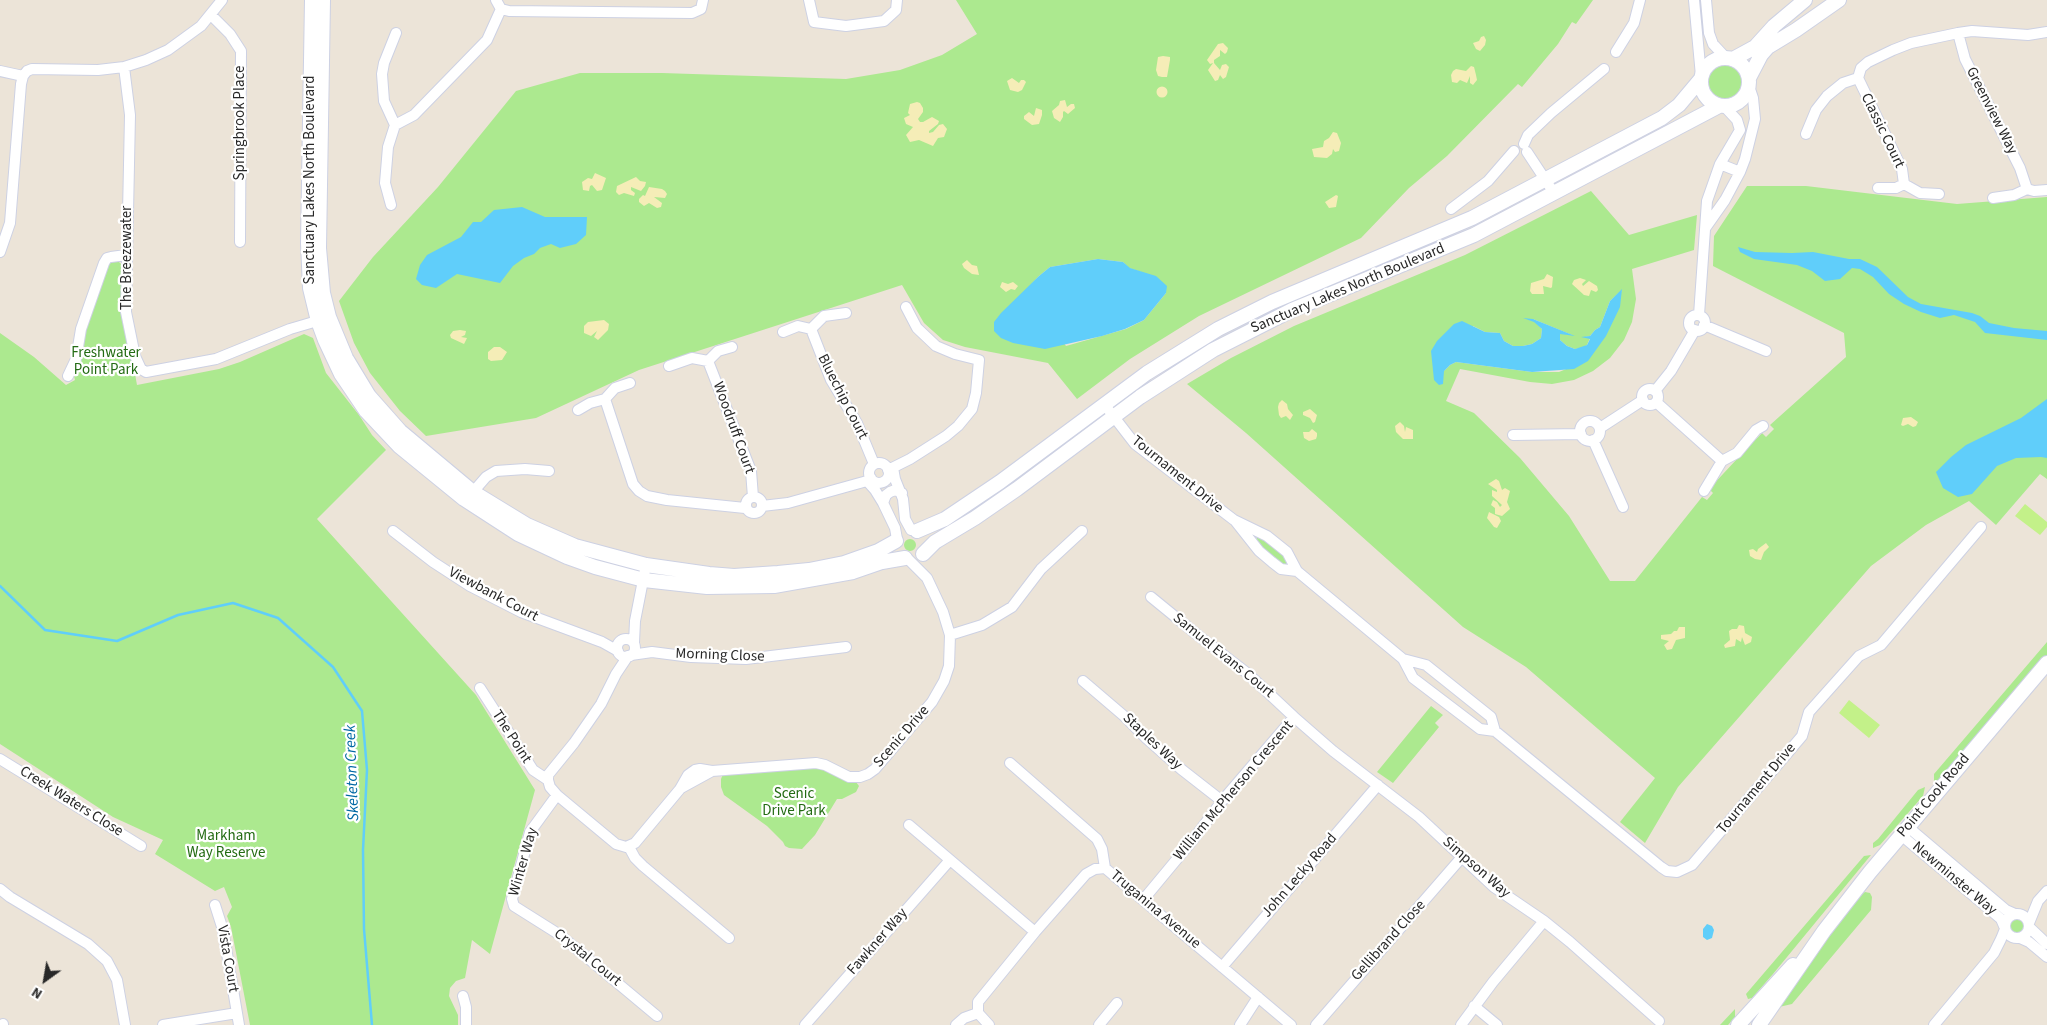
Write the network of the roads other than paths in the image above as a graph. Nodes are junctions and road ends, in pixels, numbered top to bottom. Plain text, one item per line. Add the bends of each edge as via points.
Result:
1 (222, 0) edge
2 (312, 0) edge
3 (323, 0) edge
4 (704, 0) edge
5 (809, 0) edge
6 (897, 0) edge
7 (1640, 0) edge
8 (1694, 0) edge
9 (1706, 0) edge
10 (1805, 0) edge
11 (1839, 0) edge
12 (498, 4) edge
13 (211, 15) junction
14 (2047, 32) edge
15 (396, 33) dead end
16 (1958, 33) junction
17 (1616, 52) dead end
18 (1730, 58) junction
19 (124, 67) junction
20 (1604, 69) dead end
21 (0, 71) edge
22 (23, 76) junction
23 (1701, 78) junction
24 (1858, 78) junction
25 (1749, 82) junction
26 (1722, 106) junction
27 (395, 126) junction
28 (1806, 134) dead end
29 (1521, 152) junction
30 (1720, 164) junction
31 (1740, 172) junction
32 (1545, 179) junction
33 (1904, 184) junction
34 (1878, 188) dead end
35 (2027, 189) junction
36 (2047, 190) edge
37 (1554, 193) junction
38 (1939, 194) dead end
39 (1993, 198) dead end
40 (391, 205) dead end
41 (1451, 209) dead end
42 (1705, 228) junction
43 (240, 242) dead end
44 (0, 252) edge
45 (126, 255) junction
46 (906, 306) dead end
47 (846, 313) dead end
48 (1699, 315) junction
49 (324, 319) junction
50 (1704, 325) junction
51 (811, 329) junction
52 (1695, 330) junction
53 (783, 332) dead end
54 (732, 347) dead end
55 (1766, 352) dead end
56 (708, 361) junction
57 (669, 366) dead end
58 (68, 376) dead end
59 (630, 383) dead end
60 (1655, 391) junction
61 (604, 399) junction
62 (1643, 400) junction
63 (1656, 402) junction
64 (1104, 404) junction
65 (578, 410) dead end
66 (1113, 417) junction
67 (1763, 426) dead end
68 (1600, 428) junction
69 (1581, 434) junction
70 (1513, 435) dead end
71 (1593, 440) junction
72 (1722, 461) junction
73 (874, 464) junction
74 (890, 469) junction
75 (549, 471) dead end
76 (869, 480) junction
77 (1704, 491) dead end
78 (473, 492) junction
79 (902, 494) junction
80 (753, 497) junction
81 (883, 503) junction
82 (762, 506) junction
83 (1623, 507) dead end
84 (746, 508) junction
85 (1234, 520) junction
86 (1981, 527) dead end
87 (393, 531) dead end
88 (914, 531) junction
89 (1082, 531) dead end
90 (1259, 531) junction
91 (897, 540) junction
92 (1251, 542) junction
93 (922, 555) junction
94 (906, 559) junction
95 (646, 565) junction
96 (1297, 571) junction
97 (927, 578) junction
98 (644, 580) junction
99 (1151, 597) dead end
100 (950, 635) junction
101 (846, 646) dead end
102 (626, 648) junction
103 (1403, 659) junction
104 (2047, 663) edge
105 (1083, 681) dead end
106 (480, 688) dead end
107 (1294, 717) junction
108 (1495, 731) junction
109 (0, 759) edge
110 (1010, 763) dead end
111 (548, 780) junction
112 (1378, 785) junction
113 (557, 795) junction
114 (1222, 801) junction
115 (908, 825) dead end
116 (1905, 831) junction
117 (141, 846) dead end
118 (629, 846) junction
119 (1462, 857) junction
120 (950, 860) junction
121 (1105, 868) junction
122 (0, 889) edge
123 (2047, 891) edge
124 (5, 896) edge
125 (1143, 900) junction
126 (2038, 901) junction
127 (215, 905) dead end
128 (514, 906) joint
129 (2016, 914) junction
130 (1544, 922) junction
131 (2029, 925) junction
132 (2004, 927) junction
133 (1824, 931) junction
134 (1035, 932) junction
135 (729, 938) dead end
136 (2019, 938) junction
137 (2047, 944) edge
138 (1994, 953) junction
139 (2047, 957) edge
140 (1222, 967) junction
141 (463, 996) dead end
142 (1258, 997) junction
143 (1117, 1003) dead end
144 (1474, 1006) junction
145 (1750, 1012) junction
146 (1768, 1012) junction
147 (237, 1013) junction
148 (978, 1013) junction
149 (657, 1016) dead end
150 (1659, 1021) dead end
151 (125, 1025) edge
152 (162, 1025) edge
153 (239, 1025) edge
154 (466, 1025) edge
155 (806, 1025) edge
156 (956, 1025) edge
157 (989, 1025) edge
158 (1099, 1025) edge
159 (1240, 1025) edge
160 (1291, 1025) edge
161 (1316, 1025) edge
162 (1461, 1025) edge
163 (1497, 1025) edge
164 (1738, 1025) edge
165 (1759, 1025) edge
166 (1934, 1025) edge

1 - 13 street
2 - 49 street, Sanctuary Lakes North Boulevard via 308,258 310,288
3 - 49 street, Sanctuary Lakes North Boulevard via 319,248
4 - 12 street via 701,9 692,13 508,11
5 - 6 street via 814,22 846,26 884,21 896,10
7 - 17 street via 1634,23
8 - 23 street
9 - 18 street via 1709,34 1714,44
10 - 18 street via 1755,47
11 - 25 street via 1768,46 1760,54
12 - 27 street via 487,40 414,114
13 - 19 street via 168,50
13 - 43 street, Springbrook Place via 241,51
14 - 16 street
15 - 27 street via 382,74 384,100
16 - 24 street via 1893,50 1861,68
16 - 35 street, Greenview Way via 1965,59 2020,168
18 - 23 street via 1710,62
18 - 25 street via 1744,66
19 - 22 street via 32,69
19 - 45 street, The Breezewater via 130,115
20 - 29 street via 1551,112 1528,135
21 - 22 street
22 - 44 street via 10,223
23 - 26 street via 1707,99
23 - 32 street, Sanctuary Lakes North Boulevard via 1679,105 1662,118
24 - 28 street via 1843,83 1827,96 1816,110
24 - 33 street, Classic Court via 1900,164
25 - 26 street via 1743,99
25 - 31 street via 1755,110 1754,127
26 - 30 street via 1737,120 1740,130
26 - 37 street, Sanctuary Lakes North Boulevard
27 - 40 street via 388,147 385,183
29 - 32 street
29 - 41 street
30 - 31 street
30 - 42 street via 1706,202
31 - 42 street
32 - 37 street
32 - 64 street, Sanctuary Lakes North Boulevard via 1446,230 1242,316 1169,358
33 - 34 street, Classic Court via 1896,188
33 - 38 street, Classic Court via 1920,193
35 - 36 street
35 - 39 street
37 - 66 street, Sanctuary Lakes North Boulevard via 1465,239 1307,303 1243,334 1164,381
42 - 48 street
45 - 49 street, The Breezewater via 126,312 136,361 146,372 216,359
45 - 58 street via 107,258 104,264
46 - 74 street via 917,328 936,346 979,360 976,393 966,418 946,436
47 - 51 street via 824,316
48 - 50 street via 1704,319
48 - 52 street via 1690,320 1690,326
49 - 78 street, Sanctuary Lakes North Boulevard via 358,380 386,416
49 - 98 street, Sanctuary Lakes North Boulevard via 330,353 366,411 399,446 444,483 488,515 537,544 595,567
50 - 52 street
50 - 55 street
51 - 53 street via 798,326
51 - 73 street, Bluechip Court via 831,380 857,422
52 - 60 street
54 - 56 street via 718,351
56 - 57 street via 692,358
56 - 80 street, Woodruff Court via 751,471
59 - 61 street via 615,388
60 - 62 street via 1646,390
60 - 63 street via 1658,396
61 - 65 street
61 - 84 street via 633,484 639,492 667,500
62 - 63 street via 1651,404
62 - 68 street
63 - 72 street
64 - 66 street, Tournament Drive
64 - 88 street, Sanctuary Lakes North Boulevard via 945,519
66 - 85 street, Tournament Drive via 1135,444
66 - 93 street, Sanctuary Lakes North Boulevard via 1010,494 935,542
67 - 72 street via 1736,453
68 - 69 street via 1592,421 1586,422 1581,427
68 - 71 street via 1600,434
69 - 70 street
69 - 71 street via 1586,440
71 - 83 street
72 - 77 street
73 - 74 street via 884,464
73 - 76 street
74 - 76 street via 883,481
74 - 79 street
75 - 78 street via 496,471
76 - 81 street
76 - 82 street via 788,504
78 - 95 street, Sanctuary Lakes North Boulevard via 550,536 597,553
79 - 81 street via 896,490 890,492
79 - 88 street via 904,519
80 - 82 street via 759,498
80 - 84 street via 748,499
81 - 91 street
82 - 84 street via 760,512 754,514
85 - 90 street, Tournament Drive
85 - 92 street, Tournament Drive
86 - 108 street, Tournament Drive via 1881,645 1859,656 1809,712 1802,736 1692,865 1684,870 1667,871 1660,867
87 - 102 street, Viewbank Court via 433,562 486,595 542,621
88 - 91 street via 903,532
88 - 93 street via 925,542
89 - 100 street via 1041,570 1012,607 982,626
90 - 92 street
90 - 96 street, Tournament Drive via 1287,552
91 - 94 street via 896,549
91 - 95 street, Sanctuary Lakes North Boulevard via 878,551 844,563 759,575 709,574
92 - 96 street, Tournament Drive via 1281,568
93 - 94 street
93 - 97 street, Scenic Drive
94 - 97 street, Scenic Drive
94 - 98 street, Sanctuary Lakes North Boulevard via 774,586 707,587
95 - 98 street
96 - 103 street, Tournament Drive
97 - 100 street, Scenic Drive
98 - 102 street
99 - 107 street, Samuel Evans Court via 1246,673
100 - 118 street, Scenic Drive via 947,674 940,688 925,710 868,774 849,777 816,763 712,771 680,789 637,841
101 - 102 street, Morning Close via 746,659 691,657
102 - 111 street via 602,704 548,775
103 - 108 street, Tournament Drive via 1413,678 1480,729
103 - 108 street, Tournament Drive via 1426,665 1491,717
104 - 116 street, Point Cook Road
105 - 114 street, Staples Way via 1181,769
106 - 111 street, The Point via 533,770
107 - 112 street, William McPherson Crescent
107 - 114 street, William McPherson Crescent
109 - 117 street, Creek Waters Close
110 - 121 street via 1097,839
111 - 113 street
112 - 119 street, Simpson Way
112 - 140 street, John Lecky Road
113 - 118 street via 616,844
113 - 128 street, Winter Way via 530,832 514,888
114 - 125 street, William McPherson Crescent
115 - 120 street
116 - 129 street, Newminster Way via 2006,910
116 - 132 street, Newminster Way via 2001,919
116 - 133 street, Point Cook Road
118 - 135 street via 643,866
119 - 130 street, Simpson Way via 1494,887
119 - 161 street, Gellibrand Close
120 - 134 street
120 - 155 street, Fawkner Way
121 - 125 street, Truganina Avenue
121 - 134 street, Truganina Avenue via 1086,874
122 - 124 street
123 - 126 street
124 - 151 street via 88,944 107,961 117,980
125 - 140 street, Truganina Avenue
126 - 129 street
126 - 131 street
127 - 147 street, Vista Court via 223,930
128 - 149 street, Crystal Court via 560,935
129 - 131 street via 2024,916
129 - 132 street via 2008,917
130 - 144 street
130 - 150 street, Simpson Way
131 - 136 street via 2027,934
131 - 137 street
132 - 136 street via 2009,936
132 - 138 street via 2002,940
133 - 145 street, Point Cook Road
133 - 146 street, Point Cook Road
134 - 148 street, Truganina Avenue via 981,997
136 - 138 street
136 - 139 street
138 - 166 street
140 - 142 street, Truganina Avenue
141 - 154 street
142 - 159 street
142 - 160 street, Truganina Avenue
143 - 158 street
144 - 162 street
144 - 163 street
145 - 146 street
145 - 164 street, Point Cook Road
146 - 165 street, Point Cook Road
147 - 152 street, Vista Court
147 - 153 street, Vista Court
148 - 156 street
148 - 157 street

